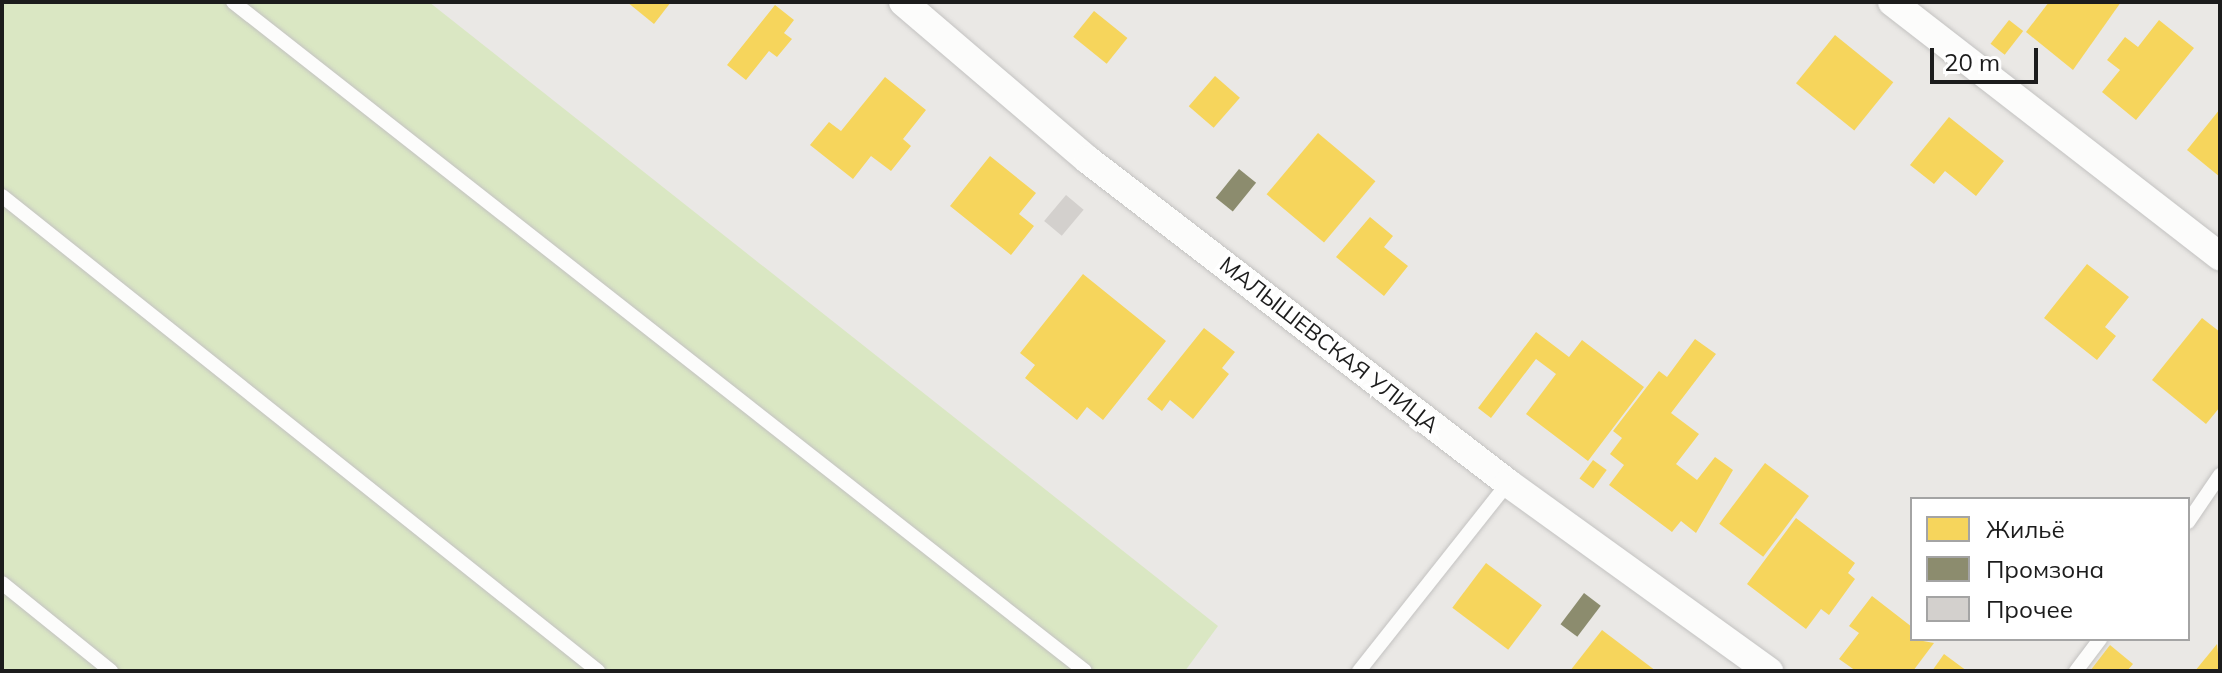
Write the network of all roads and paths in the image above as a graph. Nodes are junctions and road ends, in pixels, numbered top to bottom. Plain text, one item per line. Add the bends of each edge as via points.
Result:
1 (233, 2) edge
2 (903, 2) edge
3 (1892, 2) edge
4 (2, 196) edge
5 (2220, 256) edge
6 (2220, 475) edge
7 (1508, 483) junction
8 (2190, 519) edge
9 (2, 583) edge
10 (2098, 641) edge
11 (111, 671) edge
12 (598, 671) edge
13 (1085, 671) edge
14 (1359, 671) edge
15 (1769, 671) edge
16 (2076, 671) edge

1 - 13 lane
2 - 7 street, МАЛЫШЕВСКАЯ УЛИЦА via 1088,160
3 - 5 street
4 - 12 lane
6 - 8 lane
7 - 14 lane
7 - 15 street, МАЛЫШЕВСКАЯ УЛИЦА
9 - 11 lane
10 - 16 lane

